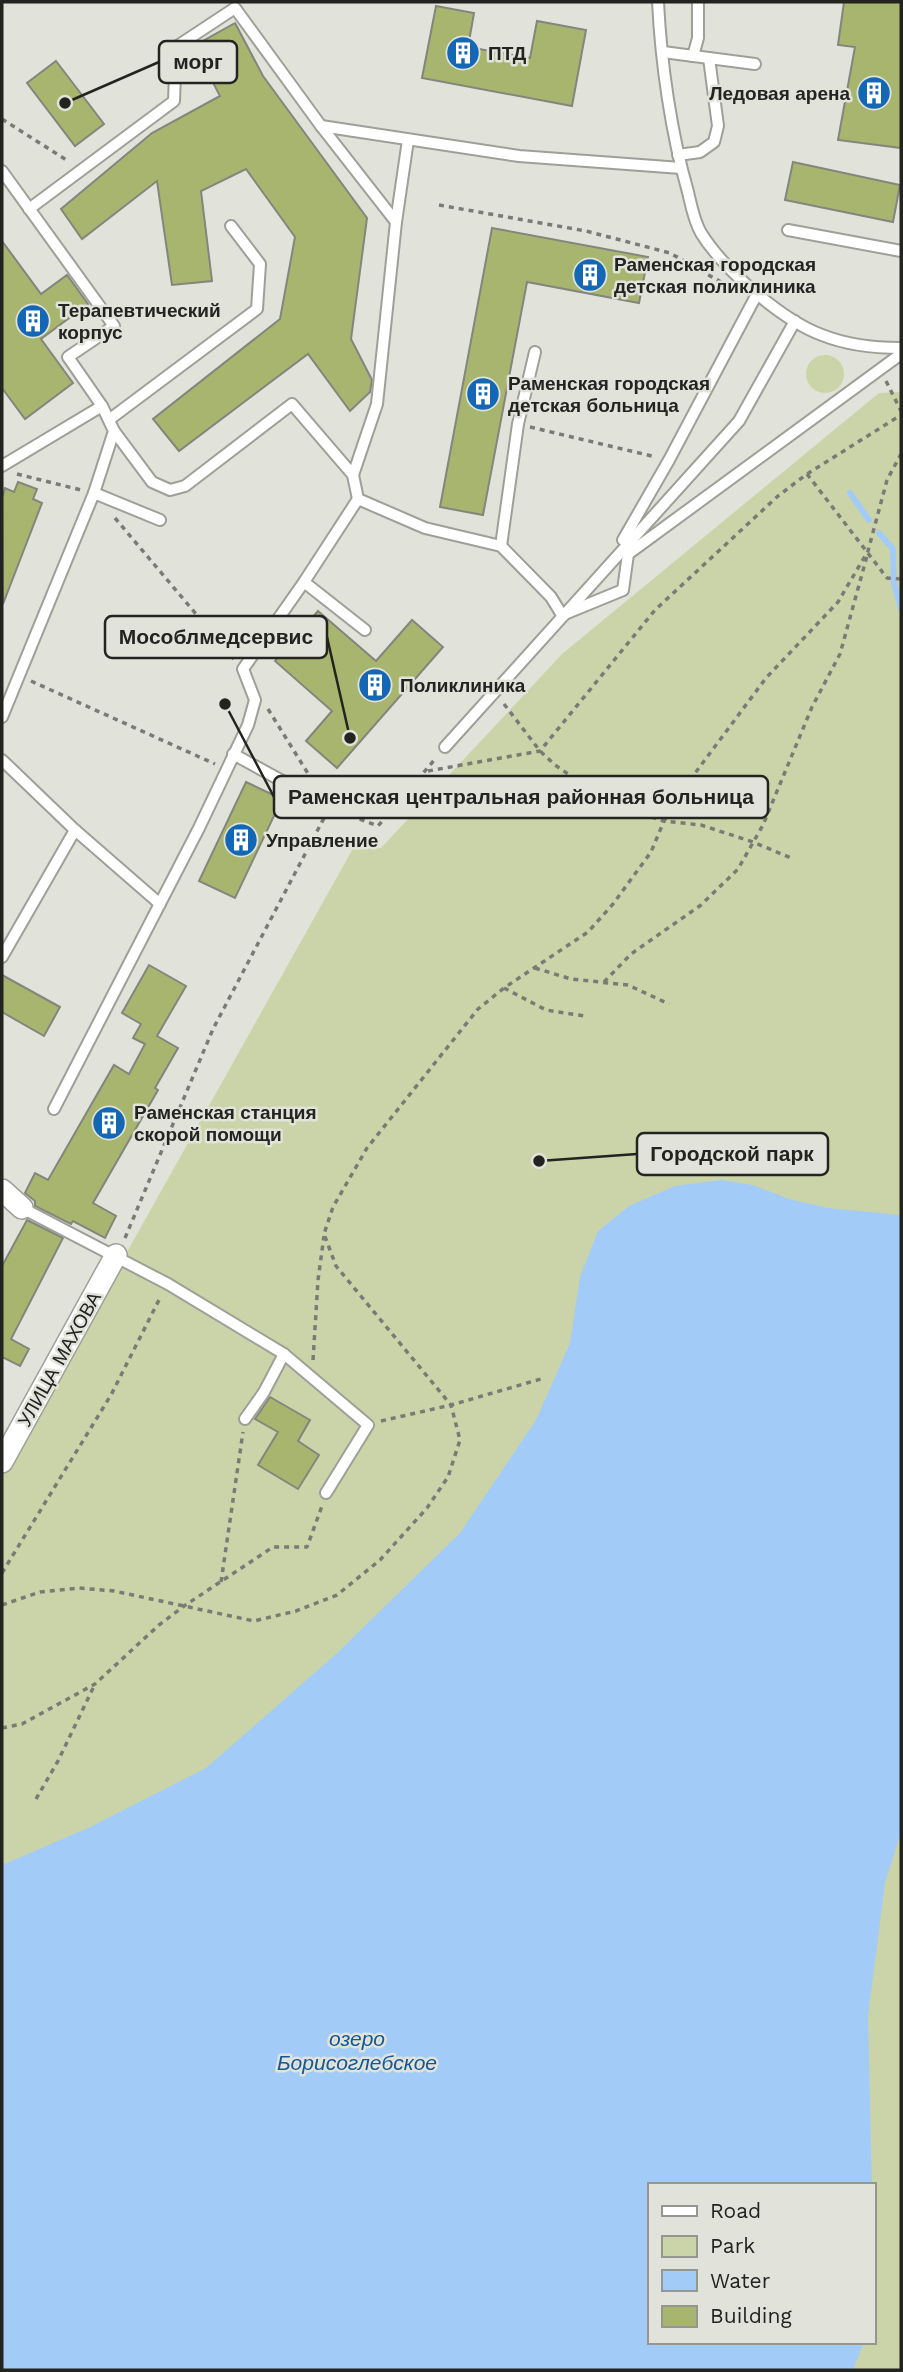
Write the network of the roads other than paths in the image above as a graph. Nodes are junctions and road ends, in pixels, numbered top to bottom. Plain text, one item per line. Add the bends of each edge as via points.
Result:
1 (659, 2) edge
2 (698, 2) edge
3 (235, 5) edge
4 (663, 52) junction
5 (693, 56) junction
6 (709, 58) junction
7 (755, 64) dead end
8 (321, 127) junction
9 (408, 140) junction
10 (678, 155) junction
11 (681, 168) junction
12 (2, 172) edge
13 (29, 209) junction
14 (396, 222) junction
15 (231, 226) dead end
16 (788, 230) dead end
17 (901, 251) edge
18 (757, 294) junction
19 (795, 321) junction
20 (901, 348) edge
21 (535, 352) dead end
22 (901, 354) edge
23 (102, 406) junction
24 (110, 419) junction
25 (114, 431) junction
26 (2, 466) edge
27 (353, 475) junction
28 (94, 493) junction
29 (358, 499) junction
30 (160, 520) dead end
31 (501, 546) junction
32 (613, 558) junction
33 (304, 582) junction
34 (562, 615) junction
35 (365, 631) dead end
36 (2, 718) edge
37 (445, 747) road end
38 (233, 754) junction
39 (2, 760) edge
40 (330, 807) road end
41 (75, 830) junction
42 (160, 905) junction
43 (2, 957) edge
44 (54, 1109) dead end
45 (2, 1190) edge
46 (22, 1208) joint
47 (116, 1255) junction
48 (284, 1353) junction
49 (245, 1419) road end
50 (2, 1462) edge
51 (326, 1493) road end

1 - 4 lane
2 - 5 lane
3 - 8 lane
3 - 13 lane via 176,47 174,101
4 - 5 lane
4 - 10 lane
5 - 6 lane
6 - 7 lane
6 - 10 lane via 718,126 714,142 700,152
8 - 9 lane
8 - 14 lane
9 - 11 lane via 519,156
9 - 14 lane
10 - 11 lane
11 - 18 lane via 700,232
12 - 13 lane
13 - 23 lane via 114,327 68,357
14 - 27 lane via 377,404
15 - 24 lane via 260,264 257,309
16 - 17 lane
18 - 19 lane
18 - 32 lane
19 - 20 lane via 848,342
19 - 32 lane via 739,421
21 - 31 lane via 518,425
22 - 34 lane via 628,554 623,590
23 - 24 lane
23 - 26 lane
24 - 25 lane
25 - 27 lane via 152,482 170,491 185,485 292,404
25 - 28 lane
27 - 29 lane
28 - 30 lane
28 - 36 lane
29 - 31 lane via 425,528
29 - 33 lane
31 - 34 lane via 551,597
32 - 34 lane
33 - 35 lane
33 - 38 lane via 243,669 255,700
34 - 37 lane
38 - 40 lane
38 - 42 lane
39 - 41 lane
41 - 42 lane
41 - 43 lane
42 - 44 lane
45 - 46 street
46 - 47 lane
47 - 48 lane
47 - 50 street, УЛИЦА МАХОВА
48 - 49 lane
48 - 51 lane via 368,1425

